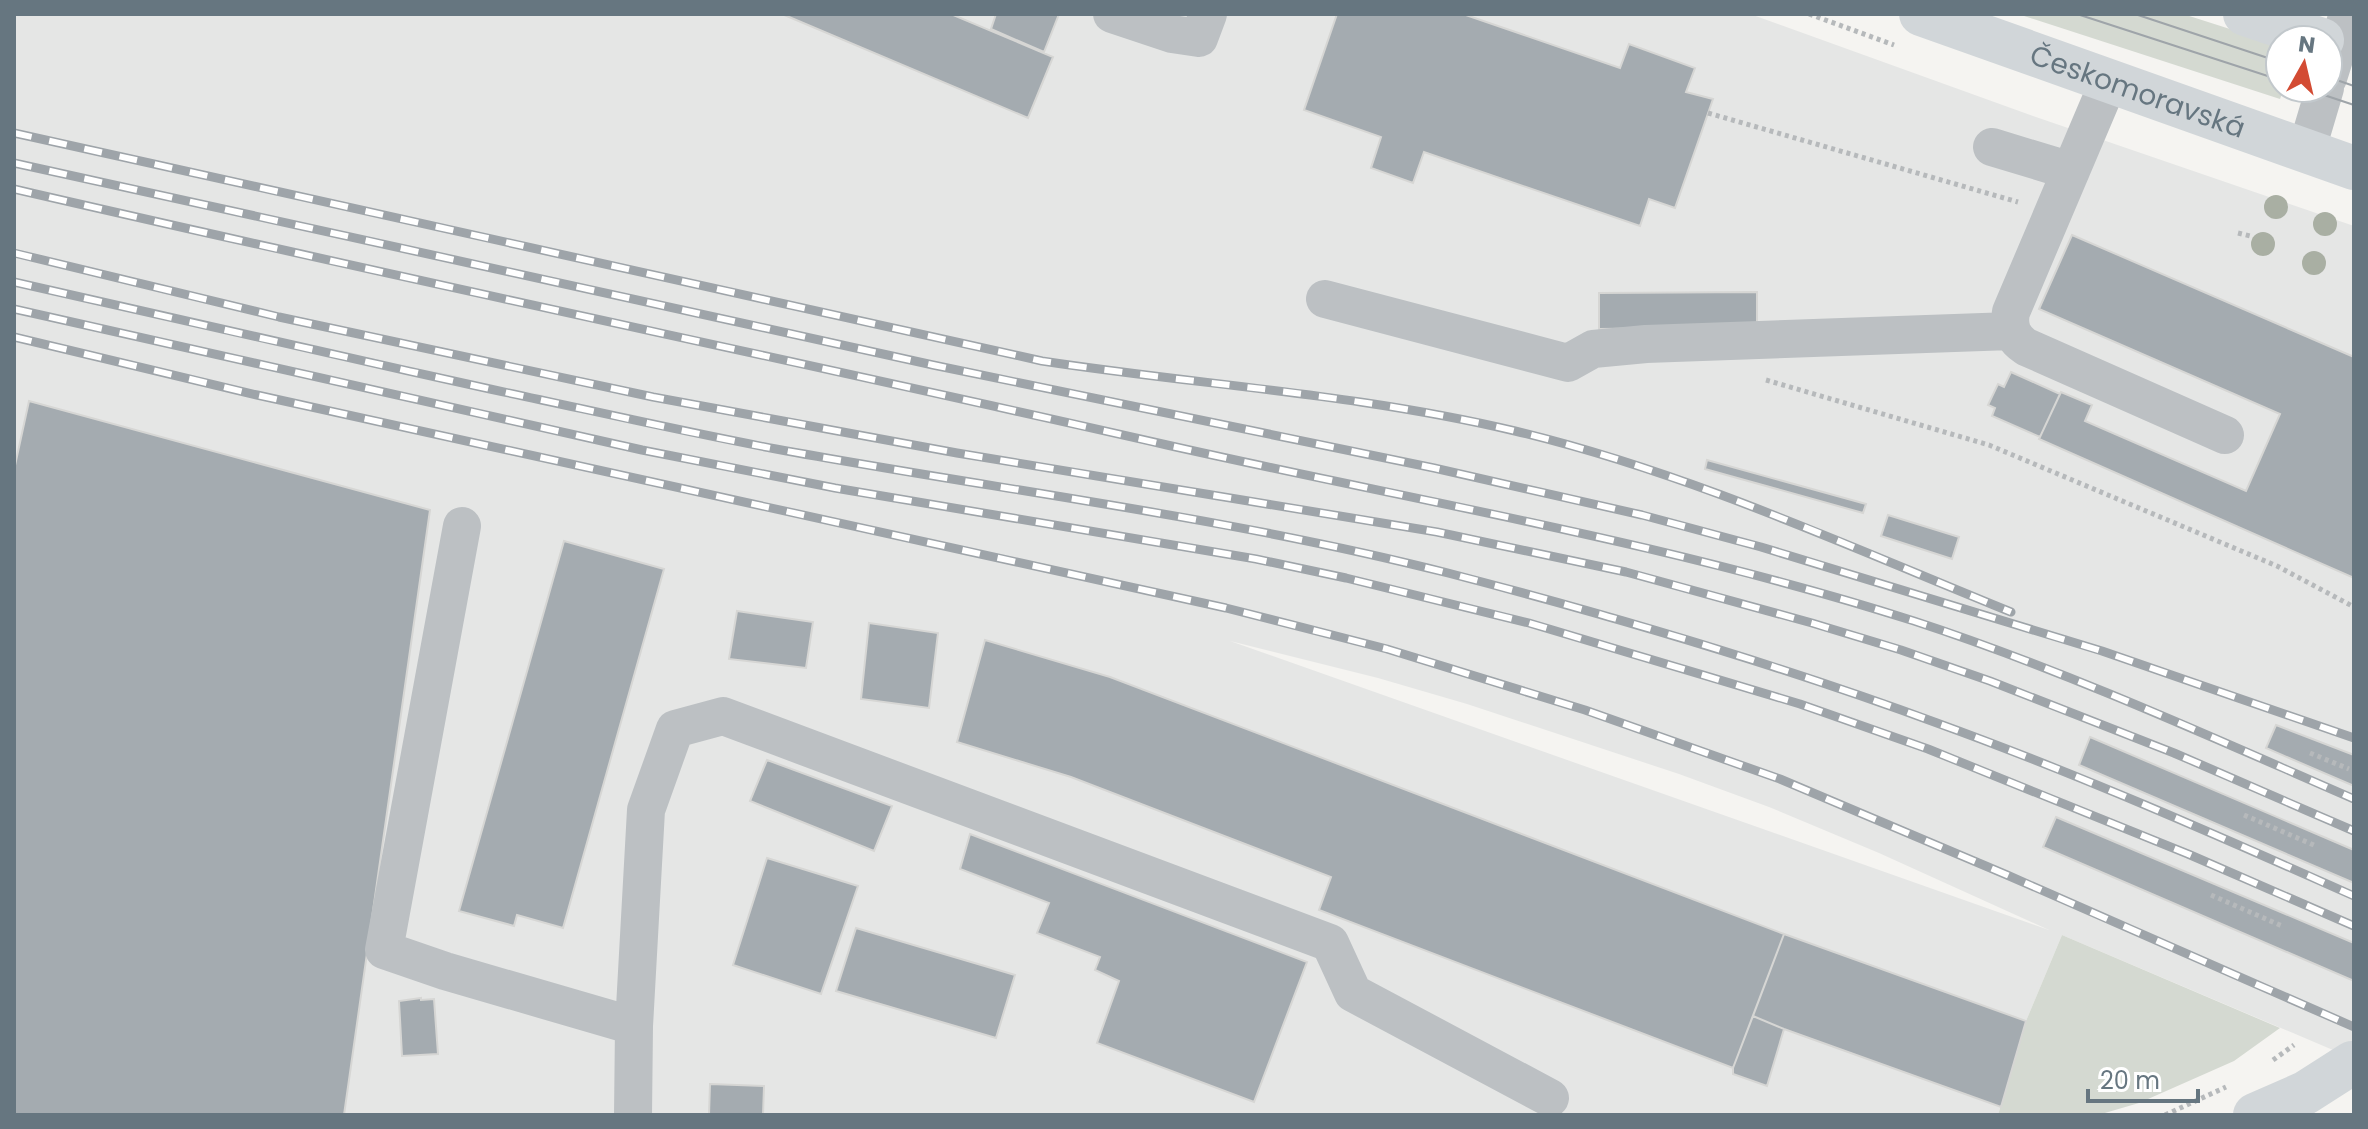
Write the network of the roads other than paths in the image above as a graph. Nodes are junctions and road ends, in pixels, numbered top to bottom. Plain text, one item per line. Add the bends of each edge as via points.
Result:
1 (1112, 14) edge
2 (1208, 14) edge
3 (1921, 14) edge
4 (2245, 14) edge
5 (2274, 24) edge
6 (2109, 81) junction
7 (2320, 104) edge
8 (1992, 147) dead end
9 (2306, 152) junction
10 (2057, 167) junction
11 (2354, 168) edge
12 (1325, 299) dead end
13 (2011, 331) junction
14 (2225, 435) dead end
15 (462, 526) dead end
16 (634, 1026) junction
17 (2352, 1063) dead end
18 (1550, 1098) dead end
19 (633, 1115) edge
20 (2255, 1115) edge

1 - 2 street via 1199,38
3 - 6 main road, Českomoravská
4 - 5 main road
6 - 9 main road, Českomoravská
6 - 10 street
7 - 9 street
8 - 10 street
9 - 11 main road, Českomoravská
10 - 13 street via 2011,312
12 - 13 street via 1568,363 1593,349 1646,344
13 - 14 street via 2026,347
15 - 16 street via 384,950
16 - 18 street via 646,810 675,729 723,716 1330,943 1353,993
16 - 19 street
17 - 20 main road via 2305,1093

